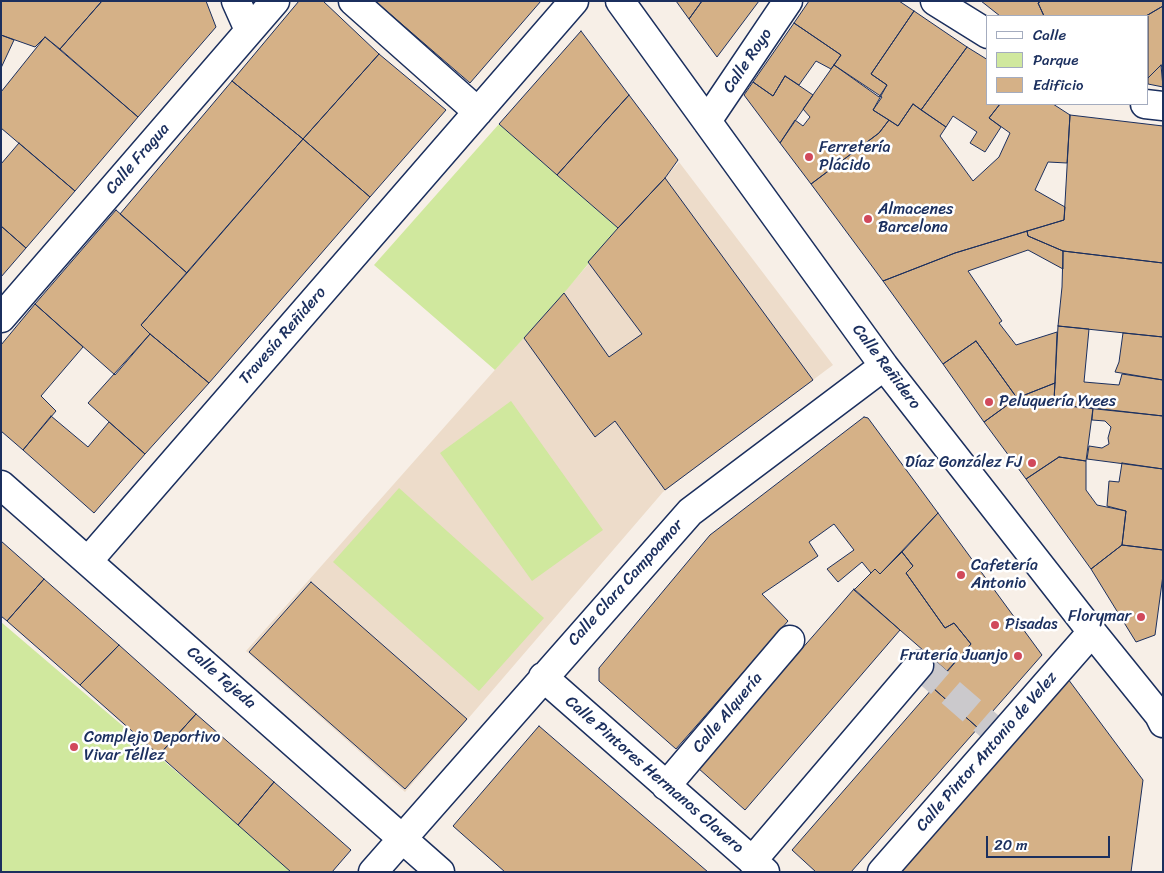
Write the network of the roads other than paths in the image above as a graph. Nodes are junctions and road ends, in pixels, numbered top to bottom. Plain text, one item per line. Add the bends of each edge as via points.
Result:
1 (236, 1) edge
2 (275, 1) edge
3 (353, 1) edge
4 (574, 1) edge
5 (620, 1) edge
6 (788, 1) edge
7 (934, 1) edge
8 (249, 30) junction
9 (986, 33) edge
10 (1149, 104) edge
11 (1163, 106) edge
12 (478, 112) junction
13 (707, 121) junction
14 (1, 318) edge
15 (884, 366) junction
16 (1, 485) edge
17 (88, 561) junction
18 (1092, 632) junction
19 (790, 640) dead end
20 (919, 665) dead end
21 (543, 677) junction
22 (1162, 716) edge
23 (666, 786) junction
24 (403, 838) junction
25 (759, 866) edge
26 (373, 872) edge
27 (440, 872) edge
28 (882, 872) edge

1 - 8 street
2 - 8 street, Calle Fragua
3 - 12 street
4 - 12 street, Travesía Reñidero
5 - 13 street, Calle Reñidero
6 - 13 street, Calle Royo
7 - 9 street
8 - 14 street, Calle Fragua
10 - 11 street
12 - 17 street, Travesía Reñidero
13 - 15 street, Calle Reñidero
15 - 18 street, Calle Reñidero
15 - 21 street, Calle Clara Campoamor via 690,512
16 - 17 street, Calle Tejeda
17 - 24 street, Calle Tejeda
18 - 22 street, Calle Reñidero
18 - 28 street, Calle Pintor Antonio de Velez
19 - 23 street, Calle Alquería
20 - 25 street
21 - 23 street, Calle Pintores Hermanos Clavero
21 - 24 street, Calle Clara Campoamor
23 - 25 street, Calle Pintores Hermanos Clavero
24 - 26 street, Calle Clara Campoamor
24 - 27 street, Calle Tejeda

